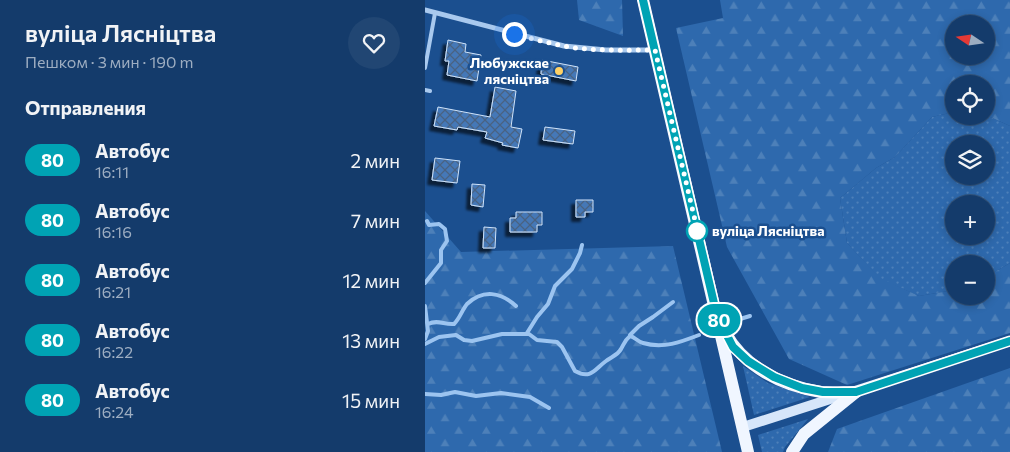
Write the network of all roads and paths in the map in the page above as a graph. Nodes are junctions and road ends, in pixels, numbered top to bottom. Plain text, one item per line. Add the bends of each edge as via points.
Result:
1 (643, 0) edge
2 (425, 10) edge
3 (435, 13) junction
4 (655, 50) junction
5 (425, 68) edge
6 (717, 316) junction
7 (1010, 341) edge
8 (856, 392) junction
9 (743, 427) junction
10 (748, 452) edge
11 (792, 452) edge

1 - 4 main road
2 - 3 street
3 - 4 street via 577,48
3 - 5 lane
4 - 6 main road
6 - 8 main road via 733,347 774,377 809,390
6 - 9 main road
7 - 8 street
8 - 9 street
8 - 11 main road via 804,434
9 - 10 main road

